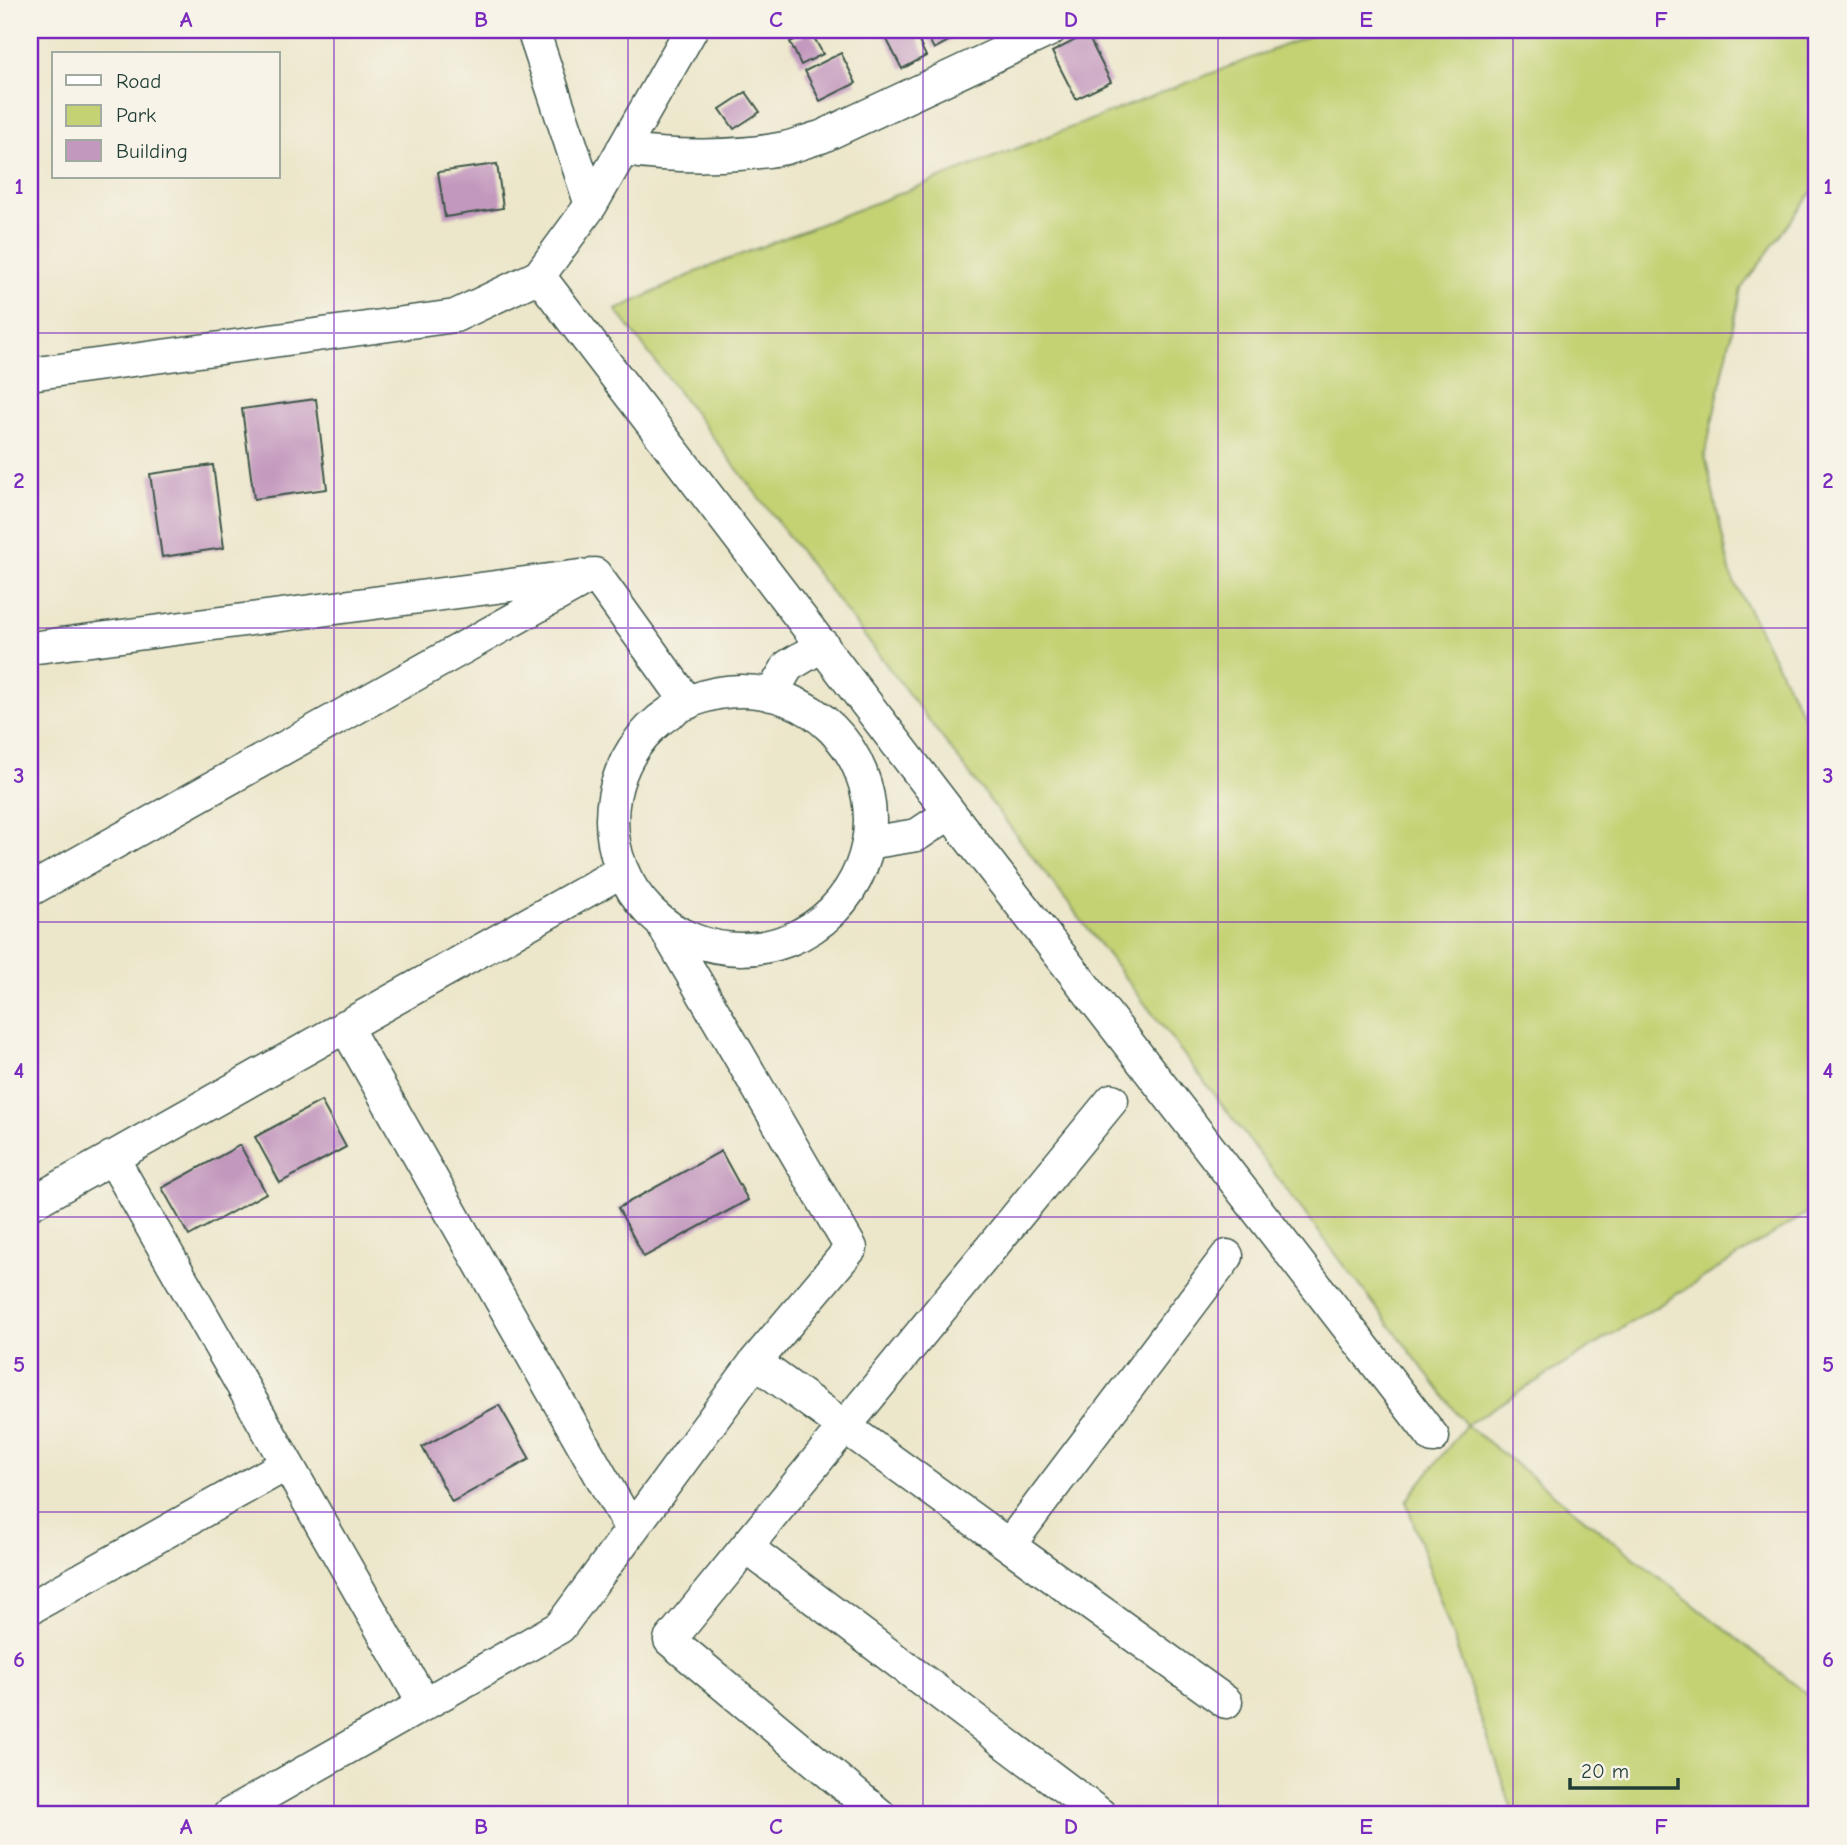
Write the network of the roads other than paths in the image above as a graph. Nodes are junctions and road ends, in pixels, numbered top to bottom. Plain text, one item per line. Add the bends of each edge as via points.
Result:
1 (533, 30) edge
2 (691, 30) edge
3 (1050, 30) edge
4 (622, 150) junction
5 (591, 205) junction
6 (540, 276) junction
7 (30, 374) edge
8 (595, 574) junction
9 (822, 645) junction
10 (30, 648) edge
11 (771, 695) junction
12 (688, 703) junction
13 (950, 813) junction
14 (868, 843) junction
15 (622, 871) junction
16 (30, 890) edge
17 (662, 923) junction
18 (345, 1026) junction
19 (1112, 1100) dead end
20 (113, 1157) junction
21 (30, 1204) edge
22 (1227, 1256) dead end
23 (755, 1362) junction
24 (845, 1427) junction
25 (1433, 1437) dead end
26 (288, 1464) junction
27 (631, 1529) junction
28 (1009, 1545) junction
29 (746, 1547) junction
30 (30, 1608) edge
31 (1226, 1702) dead end
32 (424, 1704) junction
33 (229, 1815) edge
34 (880, 1815) edge
35 (1101, 1815) edge

1 - 5 street
2 - 4 street
3 - 4 street via 788,148 750,154 653,155
4 - 5 street
5 - 6 street
6 - 7 street via 455,316
6 - 9 street
8 - 10 street
8 - 12 street
8 - 16 street
9 - 11 street via 788,666
9 - 13 street
11 - 12 street via 731,691
11 - 14 street via 808,709 830,725 848,747 869,798
12 - 15 street via 641,737 617,783 612,835
13 - 14 street via 917,835
13 - 25 street
14 - 17 street via 855,880 840,903 820,922 771,946 716,947
15 - 17 street via 629,887
15 - 18 street
17 - 23 street via 850,1248
18 - 20 street
18 - 27 street
19 - 24 street
20 - 21 street
20 - 26 street
22 - 28 street
23 - 24 street
23 - 27 street
24 - 28 street
24 - 29 street
26 - 30 street
26 - 32 street
27 - 32 street via 560,1628
28 - 31 street
29 - 34 street via 670,1640
29 - 35 street
32 - 33 street

